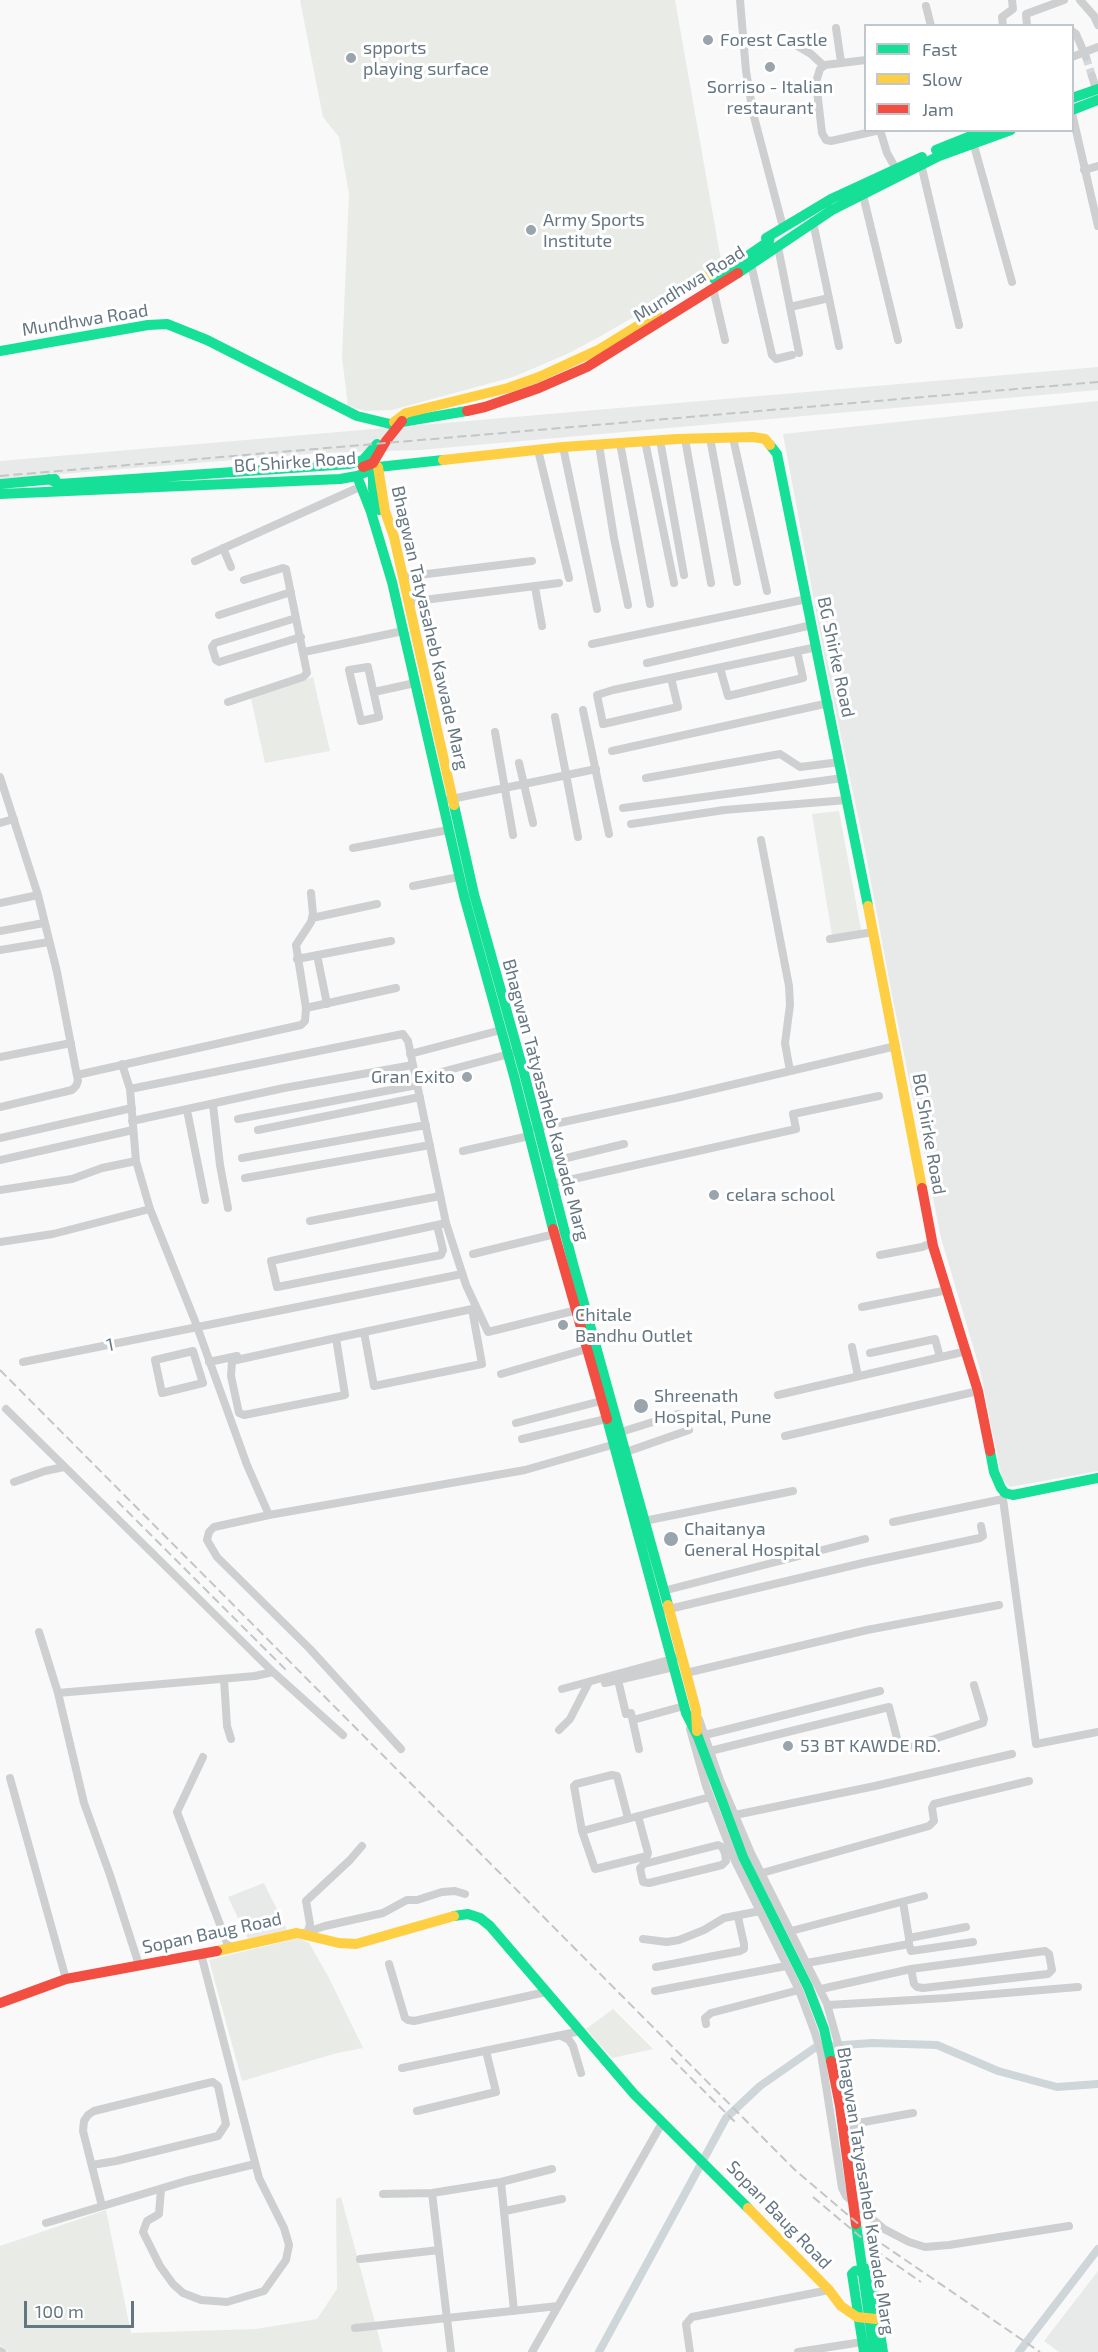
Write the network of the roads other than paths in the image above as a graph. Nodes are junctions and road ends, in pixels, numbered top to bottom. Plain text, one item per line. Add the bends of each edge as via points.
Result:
1 (740, 0) edge
2 (1012, 0) edge
3 (1064, 0) edge
4 (1084, 1) edge
5 (926, 6) dead end
6 (1096, 16) edge
7 (930, 24) edge
8 (1003, 24) edge
9 (1027, 24) edge
10 (1098, 25) edge
11 (836, 28) dead end
12 (1074, 32) edge
13 (796, 45) dead end
14 (1098, 47) edge
15 (1085, 55) junction
16 (1074, 57) edge
17 (864, 60) edge
18 (842, 62) junction
19 (824, 66) junction
20 (1092, 76) dead end
21 (1097, 93) edge
22 (1074, 98) edge
23 (1074, 110) edge
24 (1074, 121) edge
25 (871, 132) edge
26 (881, 132) edge
27 (974, 132) edge
28 (1005, 132) edge
29 (957, 135) edge
30 (973, 142) junction
31 (921, 165) junction
32 (1098, 166) edge
33 (896, 169) junction
34 (1084, 171) junction
35 (863, 195) junction
36 (813, 222) junction
37 (1098, 226) edge
38 (783, 227) junction
39 (770, 236) junction
40 (781, 244) junction
41 (746, 262) junction
42 (1012, 282) dead end
43 (713, 288) junction
44 (829, 298) junction
45 (790, 307) junction
46 (959, 326) dead end
47 (725, 340) dead end
48 (898, 340) dead end
49 (839, 346) dead end
50 (0, 351) edge
51 (370, 420) junction
52 (710, 438) junction
53 (733, 438) junction
54 (685, 439) junction
55 (660, 440) junction
56 (645, 441) junction
57 (620, 443) junction
58 (599, 444) junction
59 (563, 447) junction
60 (538, 450) junction
61 (373, 467) junction
62 (360, 481) junction
63 (0, 484) edge
64 (56, 484) junction
65 (50, 492) junction
66 (0, 495) edge
67 (223, 548) junction
68 (195, 561) dead end
69 (532, 561) dead end
70 (231, 567) dead end
71 (684, 575) dead end
72 (403, 578) junction
73 (569, 578) dead end
74 (244, 580) dead end
75 (737, 582) dead end
76 (559, 583) dead end
77 (674, 583) dead end
78 (711, 583) dead end
79 (535, 587) junction
80 (767, 591) dead end
81 (291, 592) junction
82 (807, 599) junction
83 (408, 602) junction
84 (650, 604) dead end
85 (628, 605) dead end
86 (597, 609) dead end
87 (219, 615) dead end
88 (296, 618) junction
89 (812, 625) junction
90 (542, 626) dead end
91 (403, 632) junction
92 (301, 637) junction
93 (592, 644) dead end
94 (817, 647) junction
95 (797, 651) junction
96 (304, 652) junction
97 (647, 663) dead end
98 (720, 668) junction
99 (671, 678) junction
100 (415, 684) junction
101 (374, 692) junction
102 (228, 702) dead end
103 (829, 703) junction
104 (583, 710) dead end
105 (555, 717) dead end
106 (495, 732) dead end
107 (612, 751) dead end
108 (840, 762) junction
109 (519, 763) dead end
110 (596, 769) junction
111 (565, 776) junction
112 (0, 777) edge
113 (646, 778) dead end
114 (843, 778) junction
115 (525, 785) junction
116 (506, 789) junction
117 (448, 797) junction
118 (847, 800) junction
119 (624, 808) dead end
120 (14, 819) junction
121 (0, 823) edge
122 (533, 823) dead end
123 (631, 824) dead end
124 (448, 830) junction
125 (609, 834) dead end
126 (513, 835) dead end
127 (578, 837) dead end
128 (761, 840) dead end
129 (353, 848) dead end
130 (459, 877) junction
131 (413, 886) dead end
132 (311, 893) dead end
133 (38, 895) junction
134 (0, 903) edge
135 (377, 904) dead end
136 (312, 918) junction
137 (44, 923) junction
138 (0, 931) edge
139 (873, 932) junction
140 (830, 939) dead end
141 (49, 942) junction
142 (391, 942) dead end
143 (0, 950) edge
144 (317, 955) junction
145 (486, 957) junction
146 (297, 958) junction
147 (396, 988) dead end
148 (327, 1004) junction
149 (306, 1008) junction
150 (501, 1030) junction
151 (71, 1043) junction
152 (896, 1046) junction
153 (513, 1053) junction
154 (410, 1054) junction
155 (0, 1057) edge
156 (122, 1064) junction
157 (413, 1065) junction
158 (790, 1071) junction
159 (77, 1075) junction
160 (416, 1082) junction
161 (130, 1089) junction
162 (879, 1096) dead end
163 (420, 1097) junction
164 (213, 1105) junction
165 (0, 1107) edge
166 (132, 1108) junction
167 (187, 1110) junction
168 (238, 1119) dead end
169 (426, 1125) junction
170 (132, 1126) junction
171 (258, 1131) dead end
172 (531, 1131) junction
173 (0, 1138) edge
174 (624, 1144) dead end
175 (430, 1145) junction
176 (463, 1150) dead end
177 (242, 1158) dead end
178 (0, 1160) edge
179 (136, 1161) junction
180 (546, 1163) junction
181 (245, 1178) dead end
182 (551, 1184) junction
183 (0, 1190) edge
184 (440, 1196) junction
185 (204, 1200) dead end
186 (150, 1209) junction
187 (228, 1209) dead end
188 (310, 1221) dead end
189 (446, 1223) junction
190 (436, 1225) junction
191 (559, 1233) junction
192 (0, 1242) edge
193 (932, 1243) junction
194 (473, 1254) dead end
195 (880, 1255) dead end
196 (462, 1274) junction
197 (948, 1290) junction
198 (476, 1306) junction
199 (862, 1307) dead end
200 (581, 1309) junction
201 (197, 1328) junction
202 (364, 1332) junction
203 (488, 1332) junction
204 (476, 1334) junction
205 (336, 1338) junction
206 (852, 1347) dead end
207 (587, 1349) junction
208 (967, 1351) junction
209 (870, 1353) dead end
210 (940, 1358) junction
211 (23, 1362) dead end
212 (209, 1362) junction
213 (212, 1371) junction
214 (201, 1373) junction
215 (501, 1374) dead end
216 (858, 1377) junction
217 (978, 1391) junction
218 (778, 1395) dead end
219 (602, 1401) junction
220 (6, 1409) dead end
221 (678, 1414) dead end
222 (606, 1419) junction
223 (516, 1424) dead end
224 (689, 1430) dead end
225 (784, 1436) dead end
226 (522, 1439) dead end
227 (621, 1442) junction
228 (64, 1467) junction
229 (1098, 1478) edge
230 (14, 1482) dead end
231 (793, 1491) dead end
232 (1004, 1496) junction
233 (269, 1515) junction
234 (644, 1521) junction
235 (893, 1522) dead end
236 (981, 1526) dead end
237 (865, 1539) dead end
238 (649, 1560) junction
239 (663, 1591) junction
240 (999, 1605) dead end
241 (663, 1610) junction
242 (39, 1632) dead end
243 (676, 1661) junction
244 (273, 1672) junction
245 (686, 1672) junction
246 (224, 1679) junction
247 (618, 1680) junction
248 (589, 1682) junction
249 (605, 1683) dead end
250 (974, 1685) dead end
251 (562, 1689) dead end
252 (880, 1691) dead end
253 (58, 1693) junction
254 (689, 1710) junction
255 (633, 1720) junction
256 (559, 1730) dead end
257 (1098, 1732) edge
258 (343, 1735) dead end
259 (701, 1736) junction
260 (231, 1739) dead end
261 (401, 1749) dead end
262 (639, 1749) dead end
263 (710, 1751) junction
264 (1012, 1754) dead end
265 (203, 1758) dead end
266 (10, 1778) dead end
267 (1029, 1781) dead end
268 (710, 1797) junction
269 (735, 1815) junction
270 (638, 1816) junction
271 (628, 1818) junction
272 (582, 1831) junction
273 (362, 1846) dead end
274 (728, 1852) junction
275 (762, 1873) junction
276 (465, 1894) dead end
277 (924, 1896) dead end
278 (903, 1902) junction
279 (760, 1911) junction
280 (738, 1917) junction
281 (966, 1927) dead end
282 (791, 1931) junction
283 (306, 1932) junction
284 (643, 1939) dead end
285 (909, 1941) junction
286 (973, 1942) dead end
287 (229, 1948) junction
288 (201, 1954) junction
289 (807, 1963) junction
290 (389, 1964) dead end
291 (139, 1965) junction
292 (786, 1966) junction
293 (656, 1967) dead end
294 (911, 1969) junction
295 (66, 1979) junction
296 (1078, 1987) dead end
297 (820, 1989) junction
298 (799, 1990) junction
299 (655, 1991) dead end
300 (546, 1992) junction
301 (0, 2003) edge
302 (828, 2005) junction
303 (706, 2025) dead end
304 (581, 2031) junction
305 (561, 2036) junction
306 (486, 2051) junction
307 (402, 2068) dead end
308 (581, 2073) dead end
309 (238, 2101) junction
310 (223, 2104) junction
311 (417, 2111) dead end
312 (913, 2113) dead end
313 (662, 2123) junction
314 (853, 2124) junction
315 (255, 2164) junction
316 (92, 2165) junction
317 (552, 2169) dead end
318 (501, 2182) junction
319 (161, 2189) junction
320 (432, 2193) junction
321 (382, 2194) dead end
322 (562, 2199) dead end
323 (102, 2206) junction
324 (505, 2211) junction
325 (869, 2217) junction
326 (46, 2223) dead end
327 (1069, 2226) dead end
328 (440, 2250) junction
329 (360, 2259) dead end
330 (829, 2290) junction
331 (558, 2306) junction
332 (514, 2311) junction
333 (857, 2317) junction
334 (447, 2318) junction
335 (876, 2319) junction
336 (355, 2328) dead end
337 (863, 2347) edge
338 (451, 2352) edge
339 (532, 2352) edge
340 (690, 2352) edge
341 (798, 2352) edge
342 (874, 2352) edge
343 (883, 2352) edge

1 - 38 street via 753,113
2 - 8 street via 1013,9 1002,17
3 - 9 street via 1026,14
4 - 6 street
5 - 7 street
6 - 10 street
11 - 18 street
12 - 15 street
13 - 19 street
14 - 15 street
15 - 16 street
17 - 18 street
18 - 19 street
19 - 25 street via 816,82 823,137 831,141
20 - 21 street
21 - 22 street
21 - 23 street
24 - 34 street
26 - 33 street
27 - 29 street, Mundhwa Road
28 - 30 street
29 - 33 street, Mundhwa Road
30 - 31 street
30 - 42 street
31 - 35 street
31 - 46 street
32 - 34 street
33 - 38 street, Mundhwa Road
34 - 37 street
35 - 36 street
35 - 48 street
36 - 40 street
36 - 44 street
38 - 39 street, Mundhwa Road
39 - 41 street
39 - 51 street, Mundhwa Road via 582,355 517,382
40 - 41 street
40 - 45 street
41 - 43 street, Mundhwa Road
41 - 45 street via 776,359 796,354
41 - 61 street via 580,363 496,397 409,416 399,424
41 - 64 street via 600,349 554,371 508,388 399,416 363,460 317,468
43 - 47 street
43 - 51 street, Mundhwa Road via 587,367 539,388 485,407 447,415 390,424
44 - 45 street
44 - 49 street
50 - 51 street, Mundhwa Road via 167,324
52 - 53 street, BG Shirke Road
52 - 54 street, BG Shirke Road
52 - 75 street
53 - 80 street
53 - 82 street, BG Shirke Road via 765,439 777,454
54 - 55 street, BG Shirke Road
54 - 78 street
55 - 56 street, BG Shirke Road
55 - 71 street
56 - 57 street, BG Shirke Road
56 - 77 street
57 - 58 street, BG Shirke Road
57 - 84 street
58 - 59 street, BG Shirke Road
58 - 85 street
59 - 60 street, BG Shirke Road
59 - 86 street
60 - 61 street, BG Shirke Road
60 - 73 street
61 - 62 street, BG Shirke Road
61 - 64 street
61 - 64 street via 342,460
61 - 72 street, Bhagwan Tatyasaheb Kawade Marg
61 - 117 street via 373,489
62 - 65 street, BG Shirke Road
62 - 67 street
62 - 91 street, Bhagwan Tatyasaheb Kawade Marg via 386,561
63 - 64 street
64 - 65 street
65 - 66 street
67 - 68 street
67 - 70 street
69 - 72 street
72 - 83 street, Bhagwan Tatyasaheb Kawade Marg
74 - 81 street via 285,568
76 - 79 street
79 - 83 street
79 - 90 street
81 - 87 street
81 - 88 street
82 - 89 street, BG Shirke Road
82 - 93 street
83 - 117 street, Bhagwan Tatyasaheb Kawade Marg
88 - 92 street
88 - 92 street via 212,646 219,662
89 - 94 street, BG Shirke Road
89 - 97 street
91 - 96 street
91 - 100 street, Bhagwan Tatyasaheb Kawade Marg
92 - 96 street
94 - 95 street
94 - 103 street, BG Shirke Road
95 - 98 street
95 - 98 street via 803,678 728,696
96 - 102 street via 307,673 303,677
98 - 99 street
99 - 99 street via 597,695 603,724 678,707
100 - 101 street
100 - 117 street, Bhagwan Tatyasaheb Kawade Marg
101 - 101 street via 379,717 361,721 350,670 368,667
103 - 107 street
103 - 108 street, BG Shirke Road
104 - 110 street
105 - 111 street
106 - 116 street
108 - 113 street via 800,767 780,754
108 - 114 street, BG Shirke Road
109 - 115 street
110 - 111 street
110 - 125 street
111 - 115 street
111 - 127 street
112 - 120 street
114 - 118 street, BG Shirke Road
114 - 119 street
115 - 116 street
115 - 122 street
116 - 117 street
116 - 126 street
117 - 124 street, Bhagwan Tatyasaheb Kawade Marg
117 - 145 street, Bhagwan Tatyasaheb Kawade Marg
118 - 123 street via 724,810
118 - 139 street, BG Shirke Road
120 - 121 street
120 - 133 street
124 - 129 street
124 - 130 street, Bhagwan Tatyasaheb Kawade Marg
128 - 158 street via 789,986 785,1044
130 - 131 street
130 - 145 street, Bhagwan Tatyasaheb Kawade Marg
132 - 136 street
133 - 134 street
133 - 137 street
135 - 136 street
136 - 146 street via 296,945
137 - 138 street
137 - 141 street
139 - 140 street
139 - 152 street, BG Shirke Road
141 - 143 street
141 - 151 street
142 - 144 street
144 - 146 street
144 - 148 street
145 - 150 street, Bhagwan Tatyasaheb Kawade Marg
145 - 153 street, Bhagwan Tatyasaheb Kawade Marg
146 - 149 street
147 - 148 street
148 - 149 street
149 - 156 street via 305,1021 297,1027
150 - 153 street, Bhagwan Tatyasaheb Kawade Marg
150 - 154 street
151 - 155 street
151 - 159 street
152 - 158 street
152 - 193 street, BG Shirke Road
153 - 160 street
153 - 172 street, Bhagwan Tatyasaheb Kawade Marg
154 - 157 street
154 - 161 street via 406,1035 398,1034
156 - 159 street
156 - 161 street
157 - 160 street
157 - 164 street
158 - 172 street
159 - 165 street via 72,1090
160 - 163 street
160 - 168 street
161 - 166 street
162 - 182 street via 793,1113 796,1129
163 - 169 street
163 - 171 street
164 - 167 street
164 - 187 street
166 - 170 street
166 - 173 street
167 - 170 street
167 - 185 street
169 - 175 street
169 - 177 street
170 - 178 street
170 - 179 street
172 - 176 street
172 - 180 street, Bhagwan Tatyasaheb Kawade Marg
172 - 191 street, Bhagwan Tatyasaheb Kawade Marg
174 - 180 street
175 - 181 street
175 - 184 street
179 - 183 street via 72,1179
179 - 186 street
180 - 182 street, Bhagwan Tatyasaheb Kawade Marg
182 - 191 street, Bhagwan Tatyasaheb Kawade Marg
184 - 188 street
184 - 189 street
186 - 192 street via 53,1234
186 - 201 street
189 - 190 street
189 - 196 street
190 - 190 street via 441,1255 277,1287 271,1260
191 - 194 street
191 - 200 street, Bhagwan Tatyasaheb Kawade Marg
193 - 195 street
193 - 197 street, BG Shirke Road
196 - 198 street
196 - 201 street, 1
197 - 199 street
197 - 208 street, BG Shirke Road
198 - 203 street
198 - 212 street
200 - 203 street
200 - 207 street, Bhagwan Tatyasaheb Kawade Marg
200 - 227 street, Bhagwan Tatyasaheb Kawade Marg
201 - 211 street, 1
201 - 212 street
202 - 204 street via 471,1309
202 - 204 street via 374,1386 482,1364
202 - 205 street
203 - 204 street
205 - 205 street via 345,1395 239,1413 232,1361
206 - 216 street
207 - 215 street
207 - 219 street, Bhagwan Tatyasaheb Kawade Marg
208 - 210 street
208 - 217 street, BG Shirke Road
209 - 210 street via 935,1339
210 - 216 street
212 - 213 street
213 - 214 street
213 - 233 street
214 - 214 street via 203,1383 162,1393 155,1360 193,1351
216 - 218 street
217 - 225 street
217 - 232 street, BG Shirke Road via 994,1472
219 - 222 street, Bhagwan Tatyasaheb Kawade Marg
219 - 223 street
220 - 228 street
221 - 227 street
222 - 226 street
222 - 227 street, Bhagwan Tatyasaheb Kawade Marg
224 - 227 street
227 - 233 street via 498,1476
227 - 234 street, Bhagwan Tatyasaheb Kawade Marg
227 - 238 street, Bhagwan Tatyasaheb Kawade Marg
228 - 230 street
228 - 244 street
229 - 232 street
231 - 234 street
232 - 235 street
232 - 257 street via 1036,1744
233 - 261 street via 214,1527 209,1532 209,1547
234 - 238 street, Bhagwan Tatyasaheb Kawade Marg
236 - 241 street via 983,1536 977,1539
237 - 239 street
238 - 239 street, Bhagwan Tatyasaheb Kawade Marg
238 - 241 street, Bhagwan Tatyasaheb Kawade Marg
239 - 241 street, Bhagwan Tatyasaheb Kawade Marg
240 - 245 street via 867,1630
241 - 243 street, Bhagwan Tatyasaheb Kawade Marg
242 - 253 street
243 - 245 street, Bhagwan Tatyasaheb Kawade Marg
243 - 247 street
243 - 248 street
243 - 254 street, Bhagwan Tatyasaheb Kawade Marg
244 - 246 street
244 - 258 street
245 - 254 street, Bhagwan Tatyasaheb Kawade Marg
246 - 253 street
246 - 260 street
247 - 249 street
247 - 255 street via 626,1714 631,1713
248 - 251 street
248 - 256 street via 570,1719
250 - 263 street via 983,1723 902,1749 889,1707
252 - 259 street
253 - 291 street via 84,1803
254 - 255 street
254 - 259 street, Bhagwan Tatyasaheb Kawade Marg
254 - 268 street
255 - 262 street
259 - 263 street
259 - 342 street, Bhagwan Tatyasaheb Kawade Marg via 743,1857 808,1987 824,2029 840,2106
263 - 269 street
264 - 269 street
265 - 287 street via 177,1812
266 - 295 street
267 - 275 street via 934,1804 934,1821 929,1826
268 - 270 street
268 - 274 street
269 - 275 street
270 - 271 street
270 - 272 street via 648,1853 644,1858 595,1869
271 - 272 street
271 - 272 street via 617,1776 576,1784
273 - 283 street via 306,1900 310,1924
274 - 274 street via 722,1865 643,1882 640,1868 644,1864 718,1845
274 - 279 street
275 - 282 street
276 - 283 street via 441,1892 407,1900 383,1913
277 - 278 street
278 - 282 street
278 - 285 street
279 - 280 street
279 - 292 street
280 - 284 street via 724,1918 678,1940
280 - 293 street via 744,1949
281 - 285 street
282 - 289 street
283 - 287 street, Sopan Baug Road
283 - 300 street, Sopan Baug Road via 356,1944 468,1914 490,1926
285 - 286 street via 911,1951
285 - 289 street
287 - 288 street, Sopan Baug Road
288 - 291 street, Sopan Baug Road
288 - 309 street
289 - 297 street
290 - 300 street via 408,2020
291 - 295 street, Sopan Baug Road
292 - 298 street
292 - 299 street
294 - 294 street via 914,1984 923,1988 1048,1974 1052,1970 1045,1951
294 - 297 street
295 - 301 street, Sopan Baug Road
296 - 302 street
297 - 302 street
298 - 303 street via 711,2013 705,2018
298 - 325 street via 821,2054 842,2188
300 - 304 street, Sopan Baug Road
302 - 314 street
304 - 305 street
304 - 313 street, Sopan Baug Road
305 - 306 street
305 - 308 street via 573,2046
306 - 307 street
306 - 311 street via 496,2092
309 - 310 street
309 - 315 street
310 - 316 street via 226,2124 218,2136
310 - 316 street via 213,2082 94,2111 84,2121 83,2131
312 - 314 street
313 - 330 street, Sopan Baug Road
313 - 331 street
314 - 325 street
315 - 319 street
315 - 319 street via 284,2229 289,2245 286,2260 264,2291 227,2302 183,2294 160,2266 143,2232 147,2221 159,2214
316 - 323 street
317 - 318 street
318 - 320 street
318 - 324 street
319 - 323 street
320 - 321 street
320 - 328 street
322 - 324 street
323 - 326 street
324 - 332 street
325 - 327 street via 884,2229 925,2247
328 - 329 street
328 - 334 street
330 - 333 street, Sopan Baug Road via 841,2306
330 - 340 street via 692,2317 686,2324
331 - 332 street
331 - 339 street
332 - 334 street
333 - 335 street
333 - 335 street via 852,2274 868,2269
333 - 337 street
334 - 336 street
334 - 338 street
335 - 343 street
337 - 341 street

